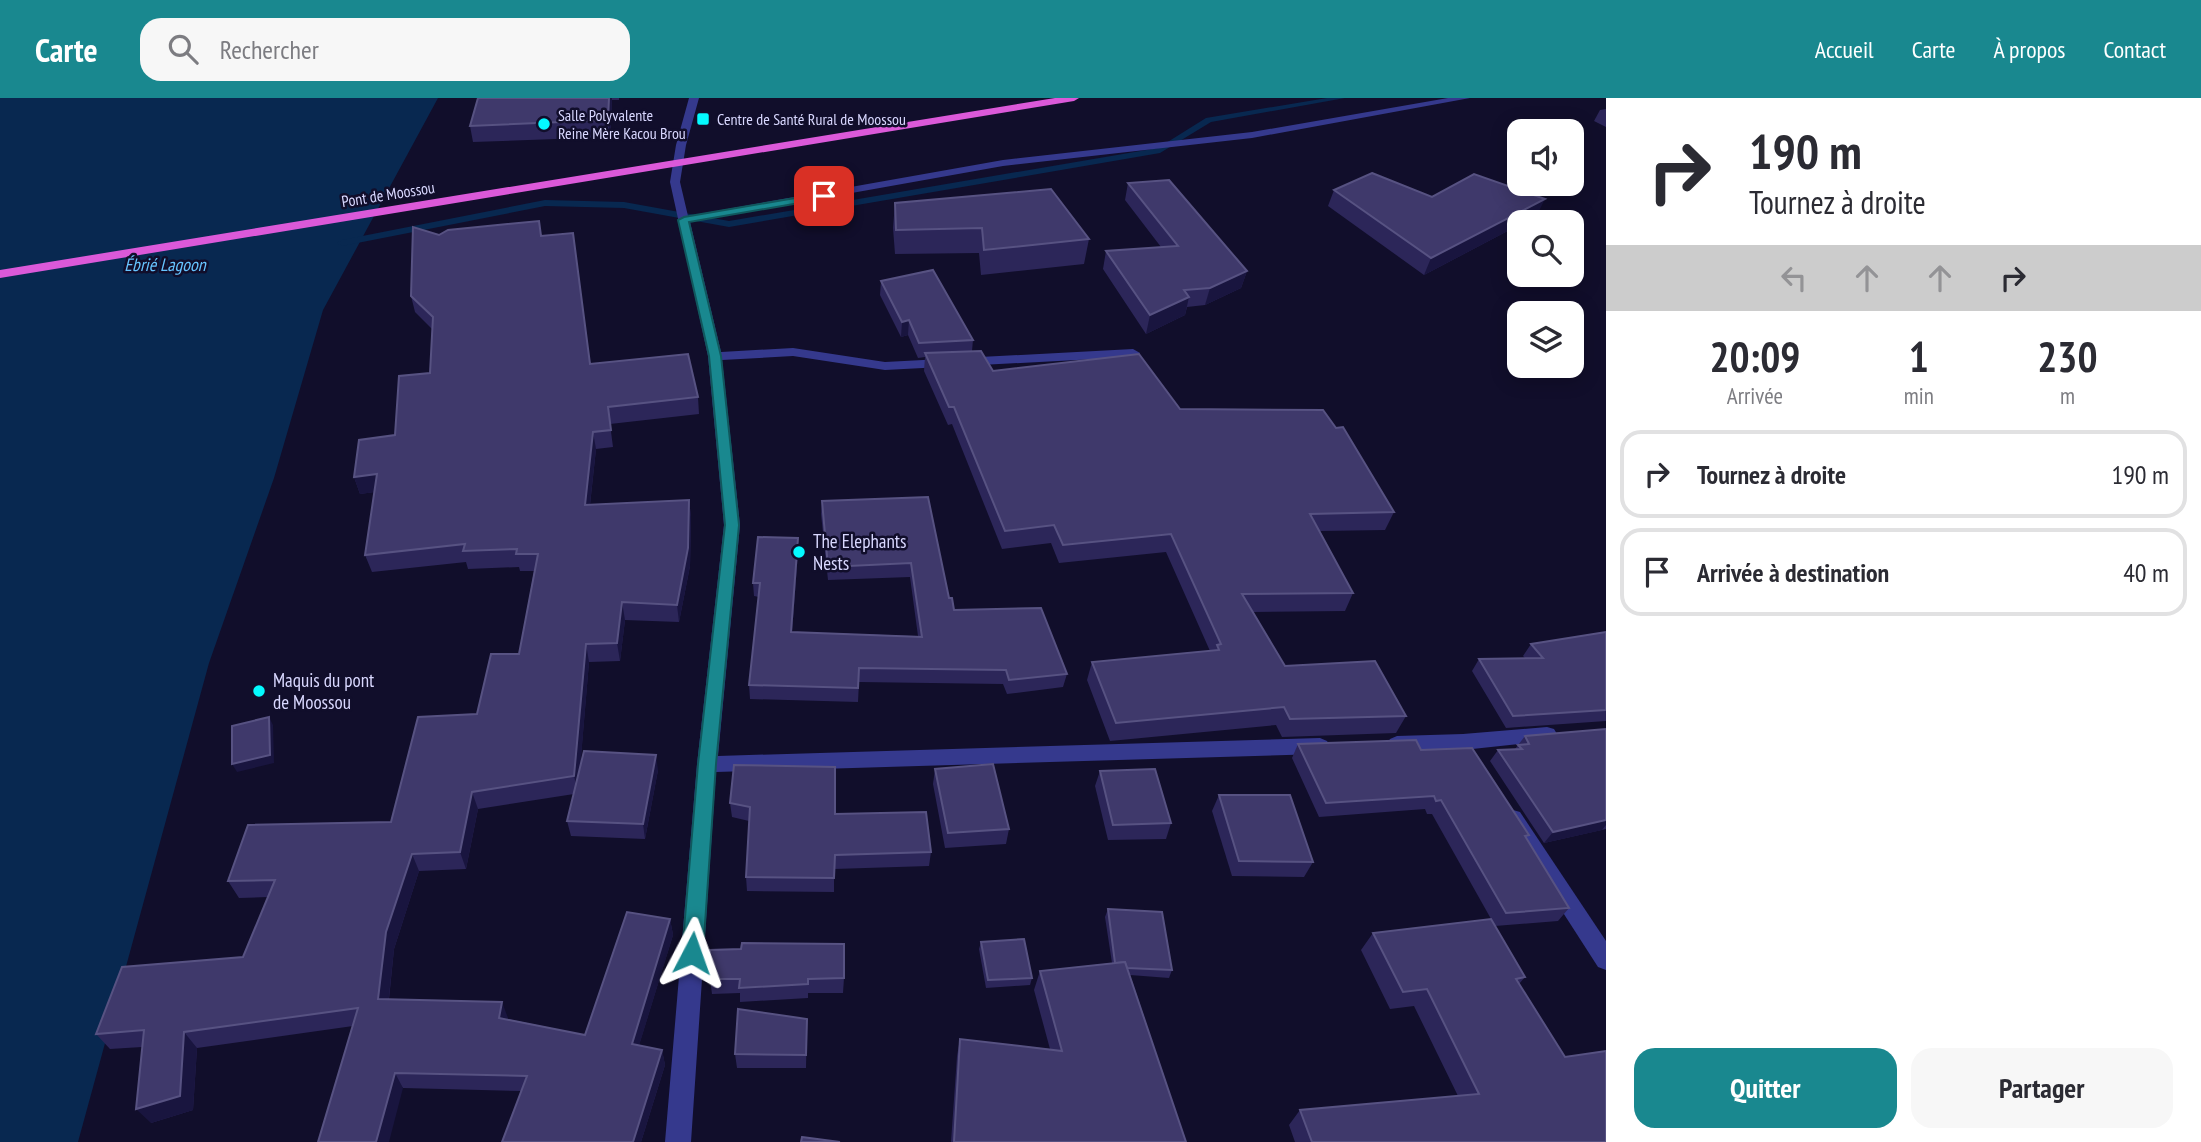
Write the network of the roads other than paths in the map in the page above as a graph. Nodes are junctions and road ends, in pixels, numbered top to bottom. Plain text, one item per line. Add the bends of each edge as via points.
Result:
1 (694, 98) edge
2 (1074, 98) edge
3 (1465, 98) edge
4 (684, 220) junction
5 (0, 274) edge
6 (1133, 353) edge
7 (715, 356) junction
8 (1570, 733) edge
9 (1464, 742) junction
10 (1381, 745) edge
11 (1340, 746) edge
12 (707, 764) junction
13 (1478, 765) edge
14 (1501, 800) edge
15 (1606, 960) edge
16 (678, 1142) edge

1 - 4 street via 675,183
2 - 5 highway, Pont de Moossou
3 - 4 street via 1252,135 1003,163
4 - 7 street
6 - 7 street via 885,366 793,352
7 - 12 street via 732,525
8 - 9 street
9 - 10 street
9 - 13 street
11 - 12 street
12 - 16 street
14 - 15 street

